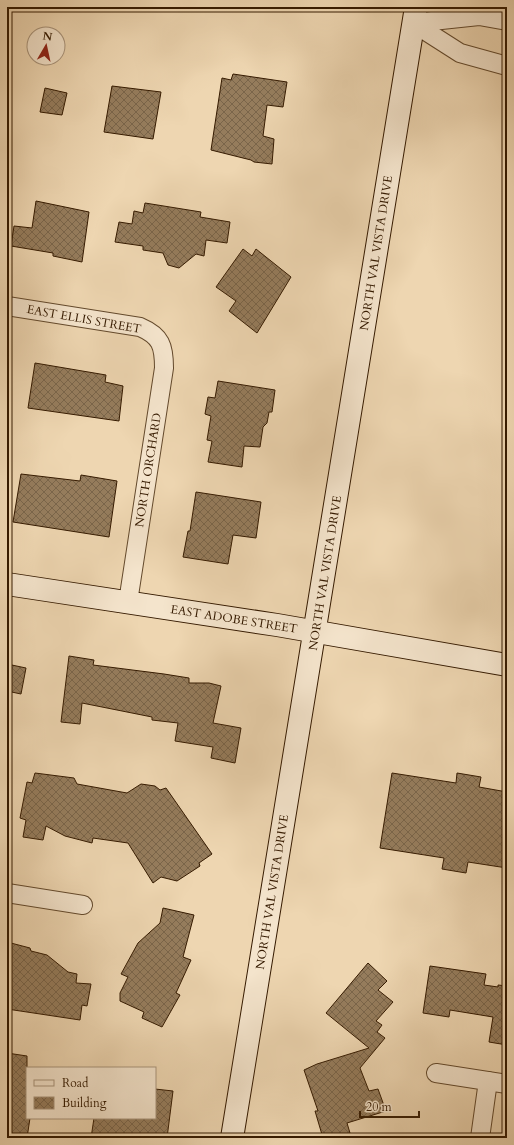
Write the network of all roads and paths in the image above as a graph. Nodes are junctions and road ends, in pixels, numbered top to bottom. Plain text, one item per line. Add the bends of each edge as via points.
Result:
1 (414, 15) edge
2 (507, 21) edge
3 (507, 66) edge
4 (7, 306) edge
5 (158, 338) joint
6 (7, 584) edge
7 (128, 602) junction
8 (315, 632) junction
9 (507, 665) edge
10 (7, 893) edge
11 (83, 905) dead end
12 (436, 1073) dead end
13 (488, 1081) junction
14 (507, 1084) edge
15 (232, 1138) edge
16 (480, 1138) edge

1 - 2 street via 479,16
1 - 3 street via 460,53
1 - 8 main road, NORTH VAL VISTA DRIVE
4 - 5 street, EAST ELLIS STREET via 129,325 150,332
5 - 7 street, NORTH ORCHARD via 163,348 164,368
6 - 7 main road, EAST ADOBE STREET
7 - 8 main road, EAST ADOBE STREET
8 - 9 main road, EAST ADOBE STREET
8 - 15 main road, NORTH VAL VISTA DRIVE
10 - 11 street
12 - 13 street
13 - 14 street
13 - 16 street

